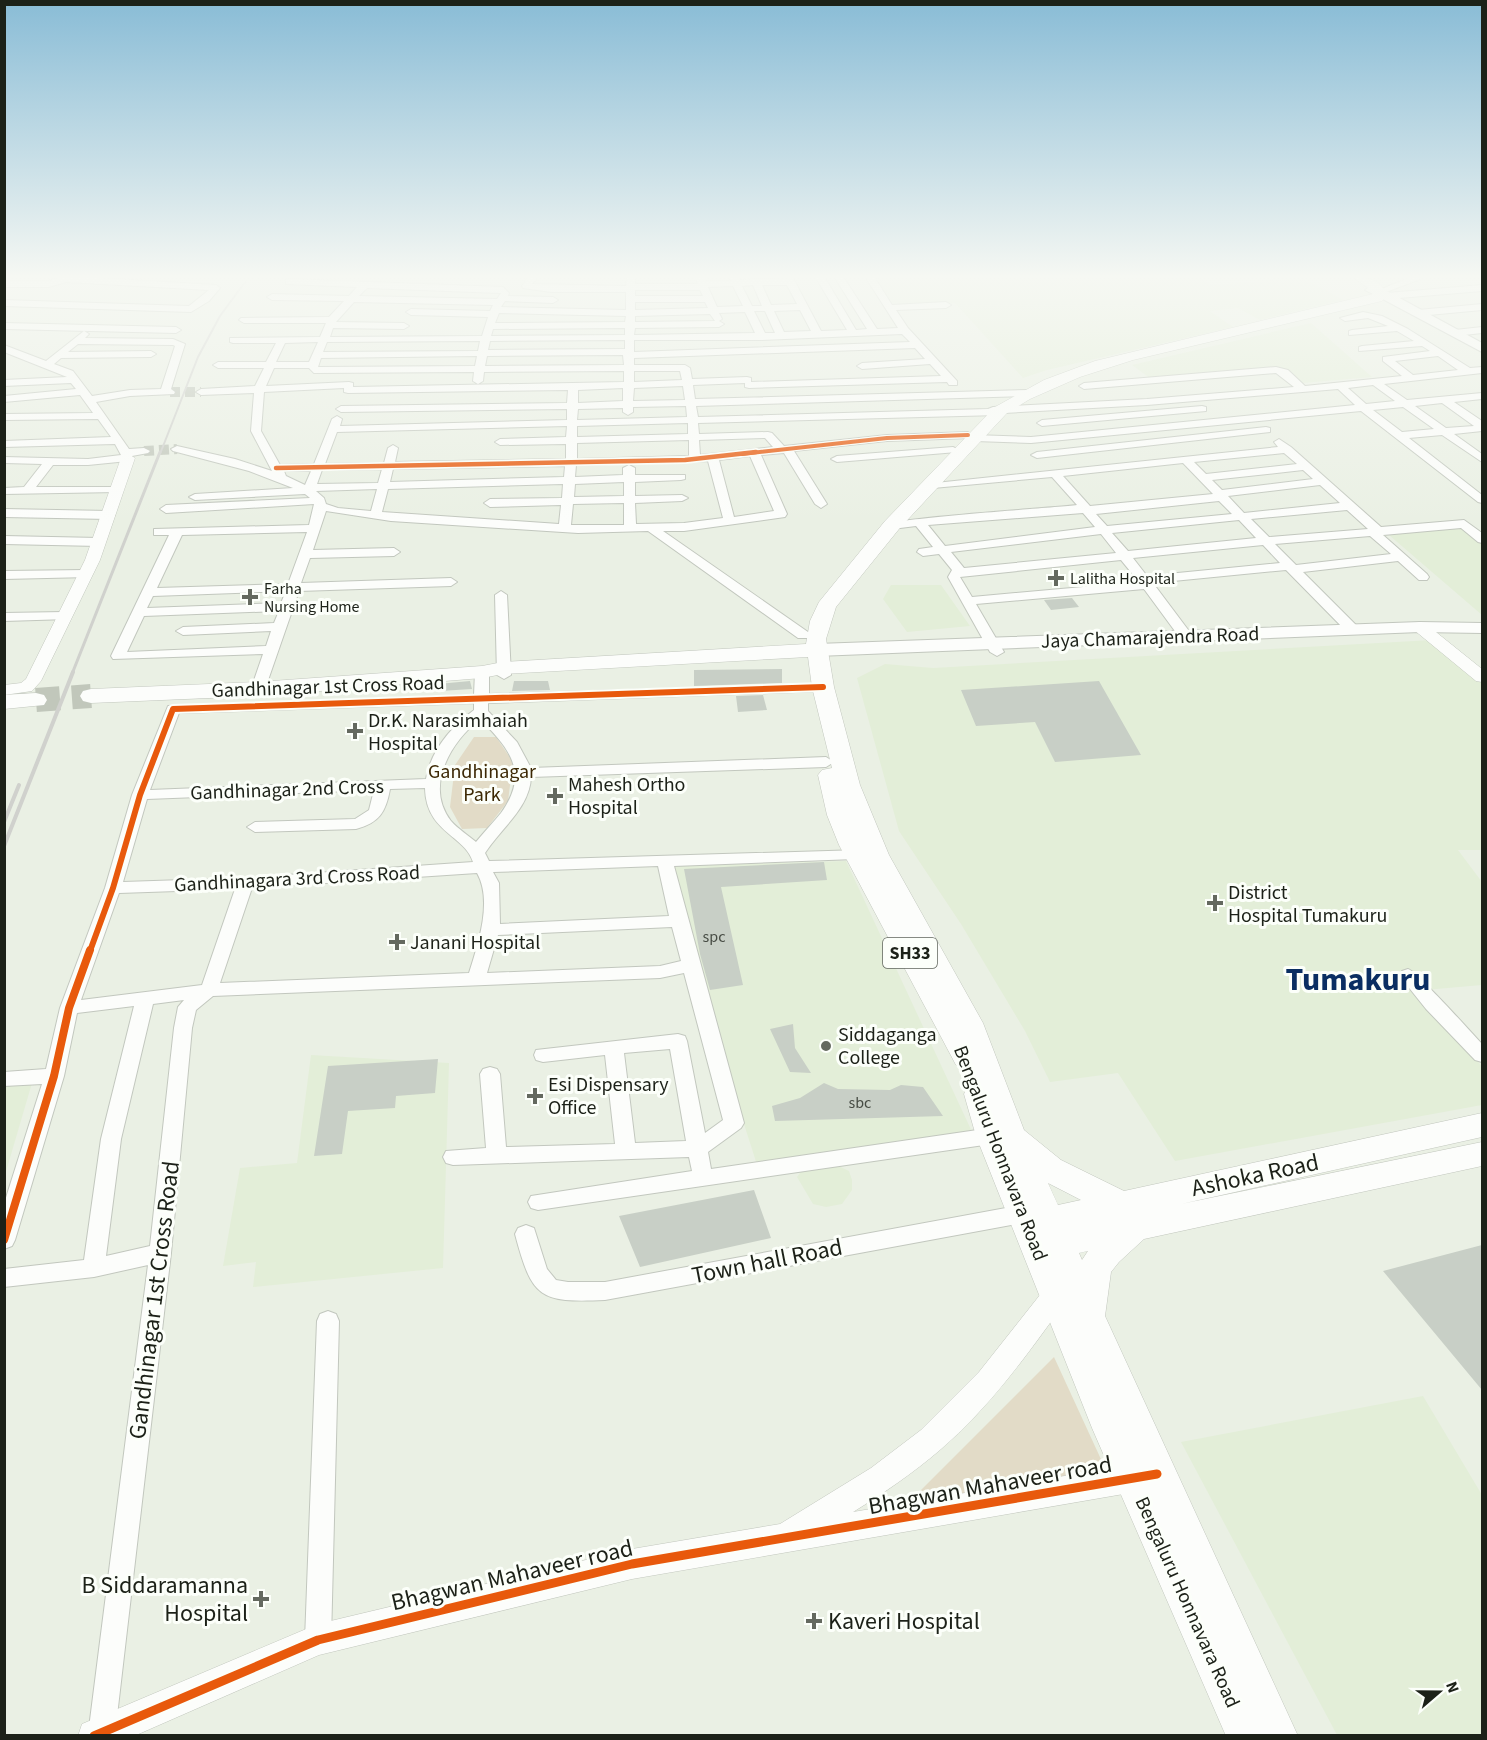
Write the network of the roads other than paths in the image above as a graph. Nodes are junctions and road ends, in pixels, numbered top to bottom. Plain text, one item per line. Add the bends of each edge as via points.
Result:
1 (34, 359) edge
2 (54, 359) edge
3 (176, 359) edge
4 (312, 359) edge
5 (316, 359) edge
6 (359, 359) edge
7 (420, 359) edge
8 (482, 359) edge
9 (599, 359) edge
10 (628, 359) edge
11 (736, 359) edge
12 (1124, 359) edge
13 (1386, 359) edge
14 (1449, 359) edge
15 (221, 361) dead end
16 (271, 361) junction
17 (932, 361) joint
18 (1453, 362) junction
19 (48, 364) junction
20 (1395, 367) junction
21 (599, 369) junction
22 (628, 369) junction
23 (354, 370) junction
24 (416, 370) junction
25 (480, 370) junction
26 (511, 370) junction
27 (940, 370) junction
28 (1482, 370) edge
29 (1467, 371) junction
30 (1253, 372) junction
31 (744, 376) junction
32 (1411, 378) junction
33 (948, 379) junction
34 (75, 380) junction
35 (849, 382) junction
36 (1375, 382) junction
37 (4, 383) edge
38 (688, 383) junction
39 (628, 384) junction
40 (1084, 386) dead end
41 (1340, 386) junction
42 (348, 387) junction
43 (573, 387) junction
44 (509, 388) junction
45 (410, 389) junction
46 (477, 389) junction
47 (1303, 389) junction
48 (259, 391) junction
49 (1278, 391) junction
50 (201, 392) tunnel mouth
51 (1022, 393) junction
52 (84, 395) junction
53 (967, 396) junction
54 (1482, 396) edge
55 (860, 398) junction
56 (4, 399) edge
57 (754, 399) junction
58 (1445, 400) junction
59 (690, 401) junction
60 (1289, 401) junction
61 (628, 403) junction
62 (1406, 404) junction
63 (572, 405) junction
64 (405, 407) junction
65 (474, 407) junction
66 (506, 407) junction
67 (341, 409) junction
68 (1365, 409) junction
69 (996, 411) junction
70 (1304, 415) junction
71 (102, 416) junction
72 (4, 417) edge
73 (1254, 419) junction
74 (693, 420) junction
75 (628, 421) junction
76 (572, 423) junction
77 (1042, 423) dead end
78 (502, 425) junction
79 (468, 426) junction
80 (1482, 427) edge
81 (403, 428) junction
82 (334, 429) junction
83 (848, 429) junction
84 (96, 430) dead end
85 (1266, 430) junction
86 (1443, 431) junction
87 (4, 434) edge
88 (971, 436) junction
89 (1399, 436) junction
90 (694, 438) junction
91 (629, 439) junction
92 (119, 440) junction
93 (572, 441) junction
94 (500, 442) junction
95 (4, 444) edge
96 (51, 444) junction
97 (393, 448) dead end
98 (177, 449) tunnel mouth
99 (784, 449) junction
100 (1287, 449) junction
101 (952, 450) junction
102 (144, 451) tunnel mouth
103 (754, 452) junction
104 (127, 455) junction
105 (1037, 455) dead end
106 (713, 457) junction
107 (695, 459) junction
108 (837, 459) dead end
109 (1482, 459) edge
110 (4, 460) edge
111 (680, 460) junction
112 (1186, 460) junction
113 (629, 461) junction
114 (49, 462) junction
115 (571, 463) junction
116 (497, 465) junction
117 (1306, 466) junction
118 (387, 467) junction
119 (318, 469) junction
120 (1055, 474) junction
121 (284, 476) junction
122 (681, 477) junction
123 (630, 478) junction
124 (1203, 478) junction
125 (569, 480) junction
126 (929, 481) junction
127 (1323, 481) junction
128 (494, 482) junction
129 (381, 486) junction
130 (204, 487) dead end
131 (310, 489) junction
132 (114, 490) junction
133 (4, 491) edge
134 (27, 491) junction
135 (1221, 495) junction
136 (195, 497) dead end
137 (630, 499) junction
138 (1482, 500) edge
139 (567, 501) junction
140 (490, 502) junction
141 (320, 503) junction
142 (821, 504) dead end
143 (398, 506) dead end
144 (1351, 506) junction
145 (166, 509) dead end
146 (1088, 510) junction
147 (372, 511) junction
148 (683, 512) junction
149 (4, 513) edge
150 (109, 515) junction
151 (1241, 518) junction
152 (729, 520) junction
153 (919, 522) junction
154 (487, 523) junction
155 (892, 525) junction
156 (314, 528) junction
157 (565, 528) junction
158 (630, 528) junction
159 (651, 528) junction
160 (1102, 530) junction
161 (158, 532) dead end
162 (177, 532) junction
163 (1376, 532) junction
164 (666, 537) junction
165 (1482, 539) edge
166 (4, 540) edge
167 (1266, 541) junction
168 (99, 542) junction
169 (943, 549) junction
170 (394, 552) dead end
171 (923, 552) dead end
172 (305, 554) junction
173 (1125, 556) junction
174 (1401, 557) junction
175 (1290, 568) junction
176 (960, 571) junction
177 (86, 574) junction
178 (4, 575) edge
179 (1423, 577) dead end
180 (451, 582) dead end
181 (1147, 582) junction
182 (293, 587) junction
183 (148, 592) junction
184 (501, 595) dead end
185 (969, 602) junction
186 (286, 607) junction
187 (138, 612) junction
188 (64, 616) junction
189 (4, 617) edge
190 (279, 627) junction
191 (1482, 628) edge
192 (1353, 630) junction
193 (183, 631) dead end
194 (1424, 631) junction
195 (1482, 634) edge
196 (1185, 635) junction
197 (994, 648) junction
198 (271, 650) junction
199 (810, 651) junction
200 (496, 672) junction
201 (1482, 677) edge
202 (816, 688) junction
203 (258, 689) junction
204 (4, 690) edge
205 (91, 696) tunnel mouth
206 (36, 700) tunnel mouth
207 (4, 702) edge
208 (482, 705) junction
209 (826, 762) junction
210 (525, 773) junction
211 (433, 783) junction
212 (383, 785) junction
213 (141, 795) junction
214 (255, 827) dead end
215 (855, 854) junction
216 (480, 860) junction
217 (665, 861) junction
218 (245, 883) junction
219 (112, 888) junction
220 (679, 921) junction
221 (491, 930) junction
222 (691, 965) junction
223 (1408, 975) dead end
224 (476, 979) junction
225 (209, 990) junction
226 (145, 997) junction
227 (69, 1008) junction
228 (614, 1048) junction
229 (543, 1055) dead end
230 (1482, 1055) edge
231 (490, 1074) dead end
232 (54, 1076) junction
233 (4, 1079) edge
234 (1482, 1125) edge
235 (1000, 1135) junction
236 (698, 1149) junction
237 (626, 1152) junction
238 (1482, 1154) edge
239 (497, 1156) junction
240 (453, 1157) dead end
241 (703, 1178) junction
242 (538, 1202) dead end
243 (1129, 1216) junction
244 (1040, 1227) junction
245 (526, 1234) dead end
246 (4, 1240) edge
247 (160, 1253) junction
248 (94, 1268) junction
249 (4, 1278) edge
250 (1056, 1294) junction
251 (1089, 1319) junction
252 (328, 1321) dead end
253 (1145, 1476) junction
254 (781, 1539) junction
255 (318, 1640) junction
256 (97, 1734) edge
257 (1248, 1736) edge
258 (1277, 1736) edge

1 - 19 street
2 - 19 street
3 - 52 street via 167,392
4 - 16 street
5 - 23 street via 314,370
6 - 23 street
7 - 24 street
8 - 25 street
9 - 21 street
10 - 22 street
11 - 31 street
12 - 51 main road
13 - 20 street
14 - 18 street
15 - 16 street
16 - 48 street
17 - 27 street
17 - 27 street via 866,369
18 - 20 street
18 - 29 street
19 - 34 street
20 - 32 street
21 - 22 street
21 - 26 street
22 - 38 street via 685,368
22 - 39 street
23 - 24 street
23 - 42 street
24 - 25 street
24 - 45 street
25 - 26 street
25 - 46 street
26 - 44 street
27 - 33 street
28 - 29 street
29 - 32 street
30 - 40 street
30 - 47 street via 1281,371
30 - 49 street
31 - 35 street
31 - 38 street
31 - 57 street
32 - 36 street
33 - 35 street
33 - 53 street
34 - 37 street
34 - 52 street
35 - 55 street
36 - 41 street
36 - 62 street
38 - 39 street
38 - 59 street
39 - 43 street
39 - 61 street
41 - 47 street
41 - 68 street
42 - 45 street
42 - 48 street via 316,385
42 - 67 street
43 - 44 street
43 - 63 street
44 - 46 street
44 - 66 street
45 - 46 street
45 - 64 street
46 - 65 street
47 - 49 street
48 - 50 street
48 - 121 street via 256,431
49 - 60 street
49 - 69 street
51 - 53 street
51 - 69 main road
52 - 56 street
52 - 71 street
53 - 55 street
54 - 58 street
55 - 57 street
57 - 59 street
58 - 62 street
58 - 80 street
59 - 61 street
59 - 74 street
60 - 70 street
60 - 77 street
61 - 63 street
61 - 75 street
62 - 68 street
62 - 86 street
63 - 66 street
63 - 76 street
64 - 65 street
64 - 67 street
64 - 81 street
65 - 66 street
65 - 79 street
66 - 78 street
67 - 82 street
68 - 70 street
68 - 89 street
69 - 83 street
69 - 88 main road
70 - 73 street
71 - 72 street
71 - 92 street
73 - 85 street
73 - 88 street via 1031,440
74 - 75 street
74 - 83 street
74 - 90 street
75 - 76 street
75 - 91 street
76 - 78 street
76 - 93 street
78 - 79 street
78 - 94 street
79 - 81 street
80 - 86 street
81 - 82 street
82 - 119 street
83 - 88 street
83 - 99 street
84 - 96 street
85 - 100 street
85 - 105 street
86 - 89 street
86 - 109 street
87 - 96 street via 30,434
88 - 101 main road, Bengaluru Honnavara Road
88 - 126 main road
89 - 138 street
90 - 91 street
90 - 99 street via 768,435
90 - 107 street
91 - 93 street
91 - 113 street
92 - 96 street
92 - 104 street
93 - 94 street
93 - 115 street
94 - 116 street
95 - 96 street
97 - 118 street
98 - 121 street
99 - 103 street
99 - 142 street
100 - 112 street
100 - 117 street
101 - 108 street
101 - 126 main road, Bengaluru Honnavara Road
102 - 104 street
103 - 106 street
103 - 152 street via 781,514
104 - 114 street via 95,462
104 - 132 street
106 - 107 street
106 - 152 street
107 - 111 street
110 - 114 street
111 - 113 street
111 - 122 street
112 - 120 street
112 - 124 street
113 - 115 street
113 - 123 street
114 - 134 street
115 - 116 street
115 - 125 street
116 - 118 street
116 - 128 street
117 - 124 street
117 - 127 street
118 - 119 street
118 - 129 street
119 - 121 street
119 - 131 street
120 - 126 street
120 - 146 street
121 - 130 street
121 - 131 street
122 - 123 street
122 - 148 street
123 - 125 street
123 - 137 street
124 - 135 street
125 - 128 street
125 - 139 street
126 - 155 main road
126 - 199 main road, Bengaluru Honnavara Road via 869,532 813,603
127 - 135 street
127 - 144 street
128 - 129 street
128 - 140 street
129 - 131 street
129 - 147 street
131 - 136 street
131 - 141 street
132 - 134 street
132 - 150 street
133 - 134 street
135 - 146 street
135 - 151 street
137 - 139 street
137 - 148 street
137 - 158 street
139 - 140 street
139 - 157 street
140 - 154 street
141 - 145 street
141 - 147 street via 336,511
141 - 156 street
143 - 147 street
144 - 151 street
144 - 163 street
146 - 153 street
146 - 160 street
147 - 154 street via 391,517
148 - 152 street
148 - 159 street
148 - 164 street
149 - 150 street
150 - 168 street
151 - 160 street
151 - 167 street
153 - 155 street
153 - 169 street
154 - 157 street
155 - 199 main road via 826,606
156 - 162 street
156 - 172 street
157 - 158 street
158 - 159 street
159 - 164 street
160 - 169 street
160 - 173 street
161 - 162 street
162 - 183 street
163 - 165 street via 1464,524
163 - 167 street
163 - 174 street
164 - 199 street
166 - 168 street
167 - 173 street
167 - 175 street
168 - 177 street
169 - 171 street
169 - 176 street
170 - 172 street
172 - 182 street
173 - 176 street
173 - 181 street
174 - 175 street
174 - 179 street
175 - 181 street
175 - 192 street
176 - 185 street via 954,577
177 - 178 street
177 - 188 street
180 - 182 street
181 - 185 street
181 - 196 street
182 - 183 street
182 - 186 street
183 - 187 street
184 - 200 street
185 - 197 street
186 - 187 street
186 - 190 street
187 - 198 street via 118,656
188 - 189 street
188 - 204 street via 33,681 26,687
190 - 193 street
190 - 198 street
191 - 194 main road, Jaya Chamarajendra Road
192 - 194 main road, Jaya Chamarajendra Road
192 - 196 main road, Jaya Chamarajendra Road
194 - 195 main road, Jaya Chamarajendra Road
194 - 197 main road, Jaya Chamarajendra Road
194 - 201 street
196 - 197 main road, Jaya Chamarajendra Road
197 - 199 main road, Jaya Chamarajendra Road
198 - 203 street
199 - 200 main road
199 - 202 main road, Bengaluru Honnavara Road / SH33
200 - 203 main road
200 - 208 street
202 - 208 street, Gandhinagar 1st Cross Road
202 - 209 main road, Bengaluru Honnavara Road / SH33
202 - 235 main road, SH33 via 876,855 978,1043
203 - 205 main road
206 - 207 main road
208 - 210 street via 512,742
208 - 211 street via 443,751
208 - 213 street, Gandhinagar 1st Cross Road via 174,709
209 - 210 street
209 - 215 main road, Bengaluru Honnavara Road / SH33 via 839,816
210 - 216 street via 511,810 484,841
211 - 212 street, Gandhinagar 2nd Cross
211 - 216 street via 432,794 444,822
212 - 213 street, Gandhinagar 2nd Cross
212 - 214 street via 377,814 357,824
213 - 219 street
215 - 217 street, Gandhinagara 3rd Cross Road
215 - 235 main road, Bengaluru Honnavara Road / SH33 via 958,1040
216 - 217 street, Gandhinagara 3rd Cross Road
216 - 218 street, Gandhinagara 3rd Cross Road
216 - 221 street via 491,883
217 - 220 street
218 - 219 street, Gandhinagara 3rd Cross Road
218 - 225 street
219 - 227 street
220 - 221 street
220 - 222 street
221 - 224 street
222 - 224 street via 660,972
222 - 236 street via 734,1123
223 - 230 street
224 - 225 street
225 - 226 street
225 - 247 street, Gandhinagar 1st Cross Road via 187,1007
226 - 227 street
226 - 248 street via 111,1139
227 - 232 street
228 - 229 street
228 - 236 street via 678,1041
228 - 237 street
231 - 239 street
232 - 233 street
232 - 246 street
234 - 243 main road, Ashoka Road
235 - 241 street
235 - 243 main road
235 - 244 main road, Bengaluru Honnavara Road / SH33
236 - 237 street
236 - 241 street
237 - 239 street
238 - 243 main road, Ashoka Road
239 - 240 street
241 - 242 street
243 - 244 main road, Ashoka Road
243 - 251 main road via 1095,1268
244 - 245 street, Town hall Road via 605,1291 565,1292 546,1287 536,1273
244 - 250 main road, Bengaluru Honnavara Road
244 - 251 main road, Bengaluru Honnavara Road
247 - 248 street
247 - 256 street, Gandhinagar 1st Cross Road
248 - 249 street
250 - 253 main road, Bengaluru Honnavara Road
250 - 254 street via 973,1400 950,1422 910,1457
251 - 253 main road, Bengaluru Honnavara Road
252 - 255 street
253 - 254 street, Bhagwan Mahaveer road
253 - 257 main road, Bengaluru Honnavara Road
253 - 258 main road, Bengaluru Honnavara Road
254 - 255 street, Bhagwan Mahaveer road via 632,1564
255 - 256 street, Bhagwan Mahaveer road

